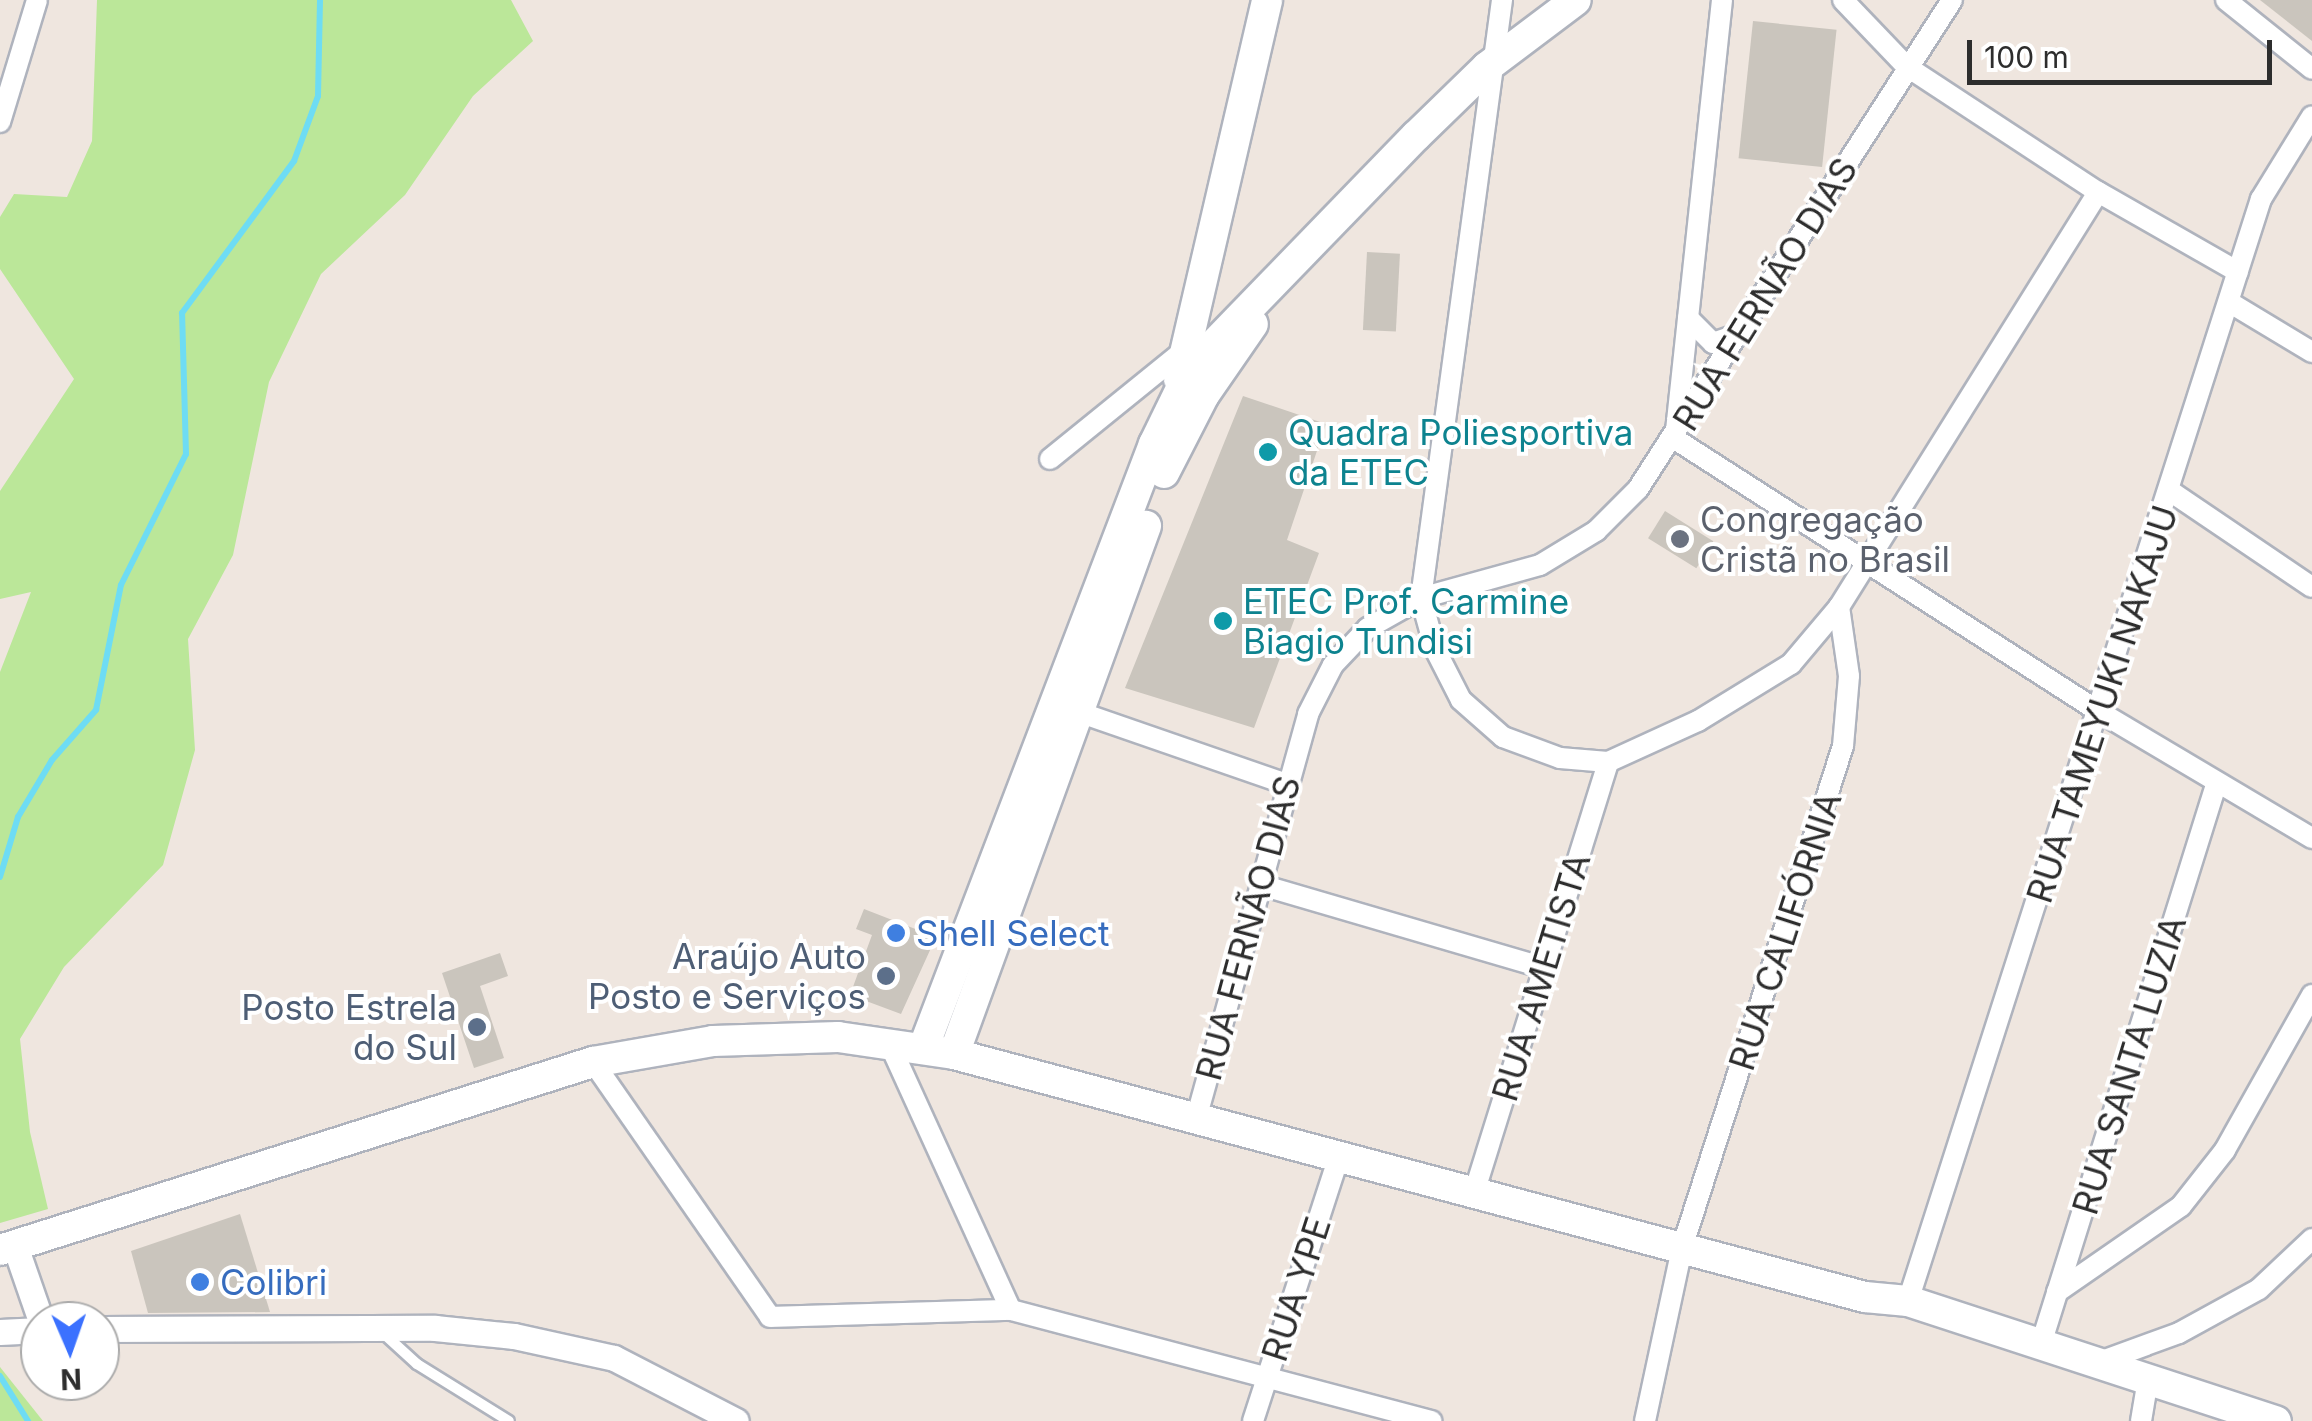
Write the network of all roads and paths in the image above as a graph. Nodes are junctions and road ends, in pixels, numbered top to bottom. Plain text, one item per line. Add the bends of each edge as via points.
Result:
1 (37, 0) edge
2 (1266, 0) edge
3 (1502, 0) edge
4 (1576, 0) edge
5 (1722, 0) edge
6 (1843, 0) edge
7 (1952, 0) edge
8 (2226, 0) edge
9 (1906, 66) junction
10 (1488, 68) junction
11 (2312, 69) edge
12 (2312, 116) edge
13 (0, 122) edge
14 (2098, 192) junction
15 (2238, 272) junction
16 (1287, 275) junction
17 (1204, 282) junction
18 (2229, 302) junction
19 (1257, 303) junction
20 (1688, 318) junction
21 (1745, 332) junction
22 (1199, 348) junction
23 (2312, 352) edge
24 (1190, 393) junction
25 (1674, 439) junction
26 (1050, 460) dead end
27 (2170, 491) junction
28 (1862, 561) junction
29 (2312, 587) edge
30 (1421, 598) junction
31 (1838, 607) junction
32 (1069, 710) junction
33 (2098, 711) junction
34 (1608, 762) junction
35 (1288, 784) junction
36 (2216, 785) junction
37 (2312, 838) edge
38 (1261, 885) junction
39 (1544, 968) junction
40 (2312, 995) edge
41 (890, 1045) junction
42 (923, 1049) junction
43 (954, 1054) junction
44 (593, 1062) junction
45 (1196, 1119) junction
46 (1339, 1157) junction
47 (1474, 1193) junction
48 (2312, 1238) edge
49 (7, 1248) edge
50 (1682, 1248) junction
51 (2057, 1292) junction
52 (32, 1301) edge
53 (1908, 1301) junction
54 (1012, 1310) junction
55 (120, 1328) edge
56 (377, 1328) junction
57 (2041, 1344) junction
58 (2097, 1362) junction
59 (2148, 1379) junction
60 (1267, 1380) junction
61 (2256, 1418) edge
62 (509, 1421) edge
63 (736, 1421) edge
64 (1254, 1421) edge
65 (1432, 1421) edge
66 (1645, 1421) edge
67 (2141, 1421) edge

1 - 13 street
2 - 17 main road
3 - 10 street
4 - 10 main road
5 - 20 street
6 - 9 street
7 - 9 street, RUA FERNÃO DIAS
8 - 11 street
9 - 14 street
9 - 21 street, RUA FERNÃO DIAS
10 - 16 main road
10 - 30 street
12 - 15 street, RUA TAMEYUKI NAKAJU via 2261,199
14 - 15 street
14 - 28 street
15 - 18 street, RUA TAMEYUKI NAKAJU
16 - 19 main road
16 - 24 main road
17 - 19 main road via 1223,306
17 - 22 main road
18 - 23 street
18 - 27 street, RUA TAMEYUKI NAKAJU
19 - 22 main road
20 - 21 street via 1713,342
20 - 25 street
21 - 25 street, RUA FERNÃO DIAS
22 - 24 main road
22 - 26 street
24 - 32 main road
25 - 28 street
25 - 30 street, RUA FERNÃO DIAS via 1596,531 1540,564
27 - 29 street
27 - 33 street, RUA TAMEYUKI NAKAJU
28 - 31 street
28 - 33 street
30 - 34 street via 1435,650 1461,700 1503,737 1560,758
30 - 35 street, RUA FERNÃO DIAS via 1368,628 1333,665 1308,714
31 - 34 street via 1791,664 1698,722
31 - 50 street, RUA CALIFÓRNIA via 1849,676 1843,746
32 - 35 street
32 - 42 main road
32 - 43 main road
33 - 36 street
33 - 53 street, RUA TAMEYUKI NAKAJU
34 - 39 street, RUA AMETISTA
35 - 38 street, RUA FERNÃO DIAS
36 - 37 street
36 - 51 street, RUA SANTA LUZIA
38 - 39 street
38 - 45 street, RUA FERNÃO DIAS
39 - 47 street, RUA AMETISTA
40 - 51 street via 2225,1150 2181,1206
41 - 42 main road
41 - 44 main road via 775,1035
41 - 54 street
42 - 43 main road
43 - 45 main road
44 - 49 main road
44 - 54 street via 770,1318
45 - 46 main road
46 - 47 main road
46 - 60 street, RUA YPE
47 - 50 main road
48 - 58 street via 2259,1289 2178,1333
49 - 52 street
50 - 53 main road via 1865,1297
50 - 66 street, RUA CALIFÓRNIA
51 - 57 street, RUA SANTA LUZIA
53 - 57 main road
54 - 60 street
55 - 56 street
56 - 62 lane via 417,1364
56 - 63 street via 514,1336 614,1358
57 - 58 main road
58 - 59 main road
59 - 61 main road
59 - 67 street
60 - 64 street, RUA YPE
60 - 65 street

